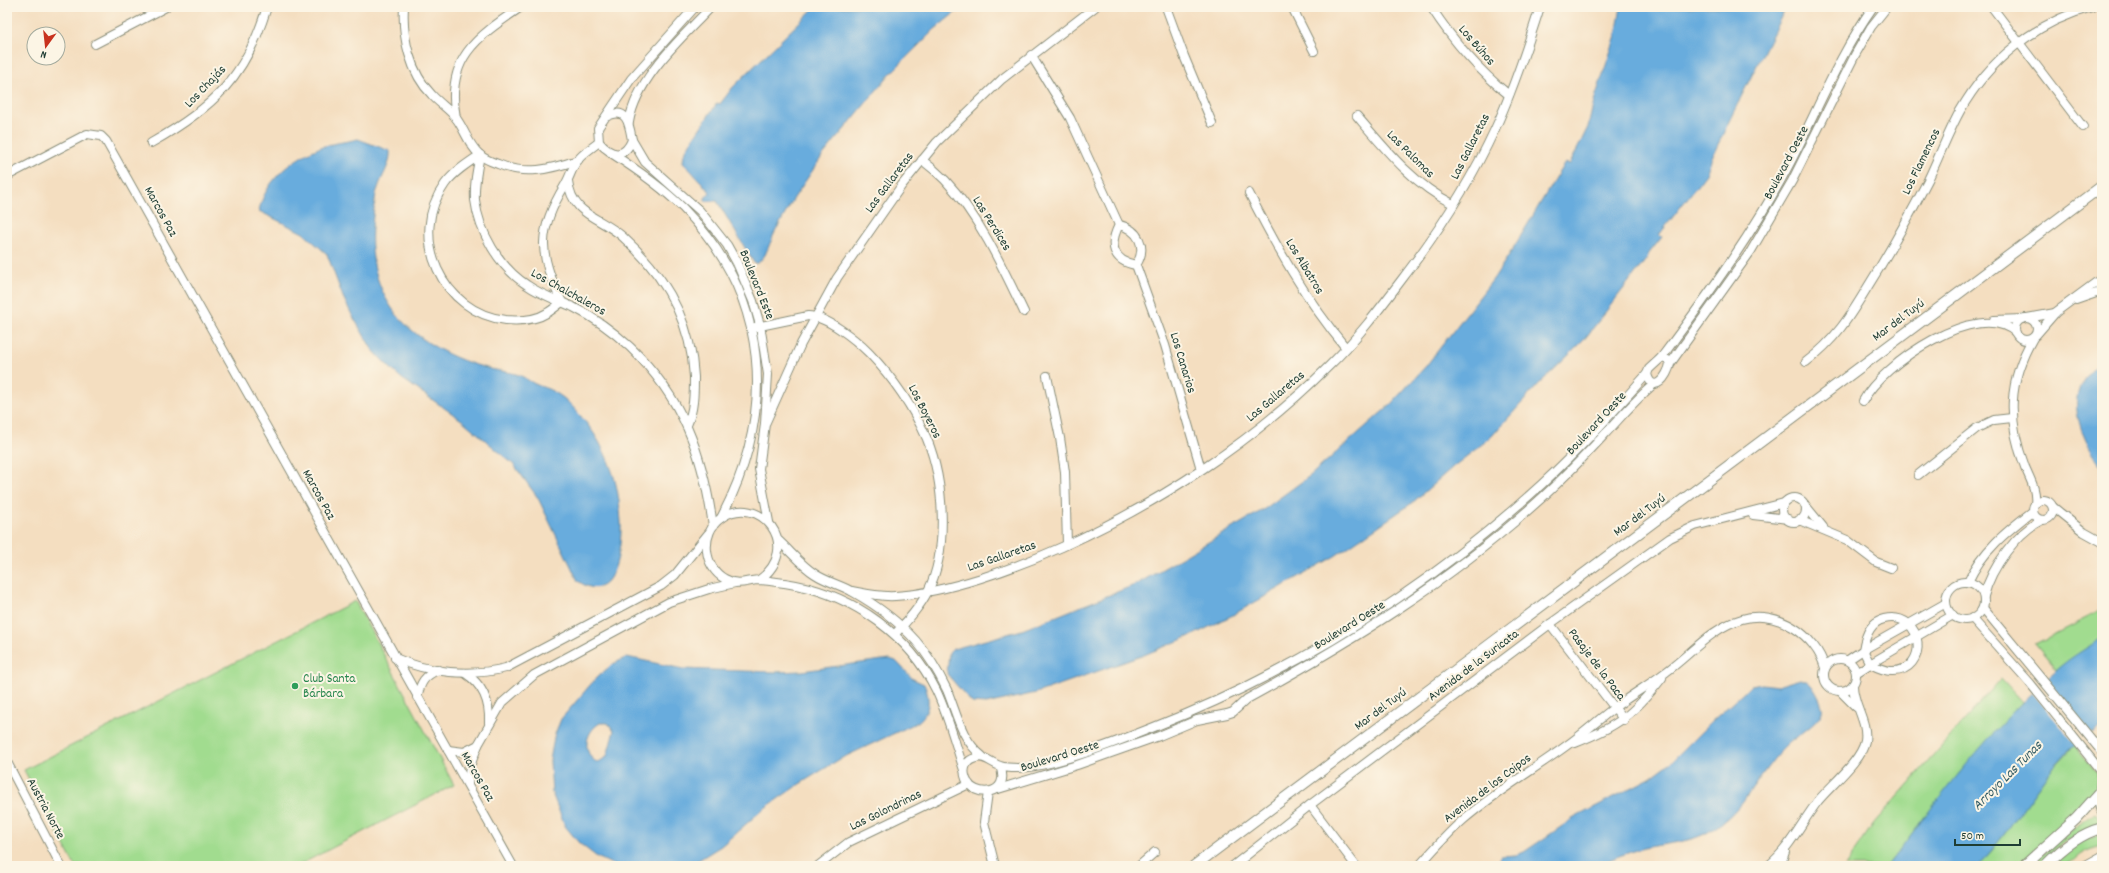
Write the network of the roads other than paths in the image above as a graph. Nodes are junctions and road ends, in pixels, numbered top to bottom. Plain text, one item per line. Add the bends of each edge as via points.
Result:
1 (166, 7) edge
2 (267, 7) edge
3 (404, 7) edge
4 (521, 7) edge
5 (695, 7) edge
6 (710, 7) edge
7 (1095, 7) edge
8 (1166, 7) edge
9 (1292, 7) edge
10 (1431, 7) edge
11 (1540, 7) edge
12 (1873, 7) edge
13 (1887, 7) edge
14 (1992, 7) edge
15 (2092, 7) edge
16 (672, 32) junction
17 (681, 40) junction
18 (2018, 43) junction
19 (95, 44) dead end
20 (1846, 49) junction
21 (1314, 51) dead end
22 (1855, 54) junction
23 (1031, 55) junction
24 (1509, 95) junction
25 (1357, 116) dead end
26 (606, 117) junction
27 (456, 118) junction
28 (629, 122) junction
29 (1212, 123) dead end
30 (2083, 128) dead end
31 (632, 140) junction
32 (599, 142) junction
33 (151, 143) dead end
34 (611, 153) junction
35 (480, 155) junction
36 (578, 160) junction
37 (922, 160) junction
38 (7, 176) edge
39 (1783, 176) junction
40 (568, 181) junction
41 (1792, 181) junction
42 (2102, 186) edge
43 (1249, 193) dead end
44 (1454, 204) junction
45 (1119, 225) junction
46 (1136, 264) junction
47 (2102, 278) edge
48 (2102, 291) edge
49 (562, 302) junction
50 (2070, 302) junction
51 (1701, 305) junction
52 (1024, 312) dead end
53 (1708, 312) junction
54 (2056, 312) junction
55 (816, 316) junction
56 (2025, 318) junction
57 (1986, 322) junction
58 (760, 325) junction
59 (751, 328) junction
60 (2017, 334) junction
61 (2035, 336) junction
62 (1346, 348) junction
63 (1661, 358) junction
64 (2022, 358) junction
65 (1806, 362) dead end
66 (1670, 364) junction
67 (1647, 374) junction
68 (1047, 376) dead end
69 (1654, 384) junction
70 (1863, 401) dead end
71 (2012, 418) junction
72 (687, 424) junction
73 (765, 424) junction
74 (1600, 425) junction
75 (1606, 433) junction
76 (1201, 469) junction
77 (1918, 475) dead end
78 (2033, 484) junction
79 (2047, 500) junction
80 (1784, 503) junction
81 (1804, 504) junction
82 (2034, 508) junction
83 (2053, 508) junction
84 (1744, 515) junction
85 (1505, 517) junction
86 (721, 518) junction
87 (1788, 519) junction
88 (1799, 520) junction
89 (2044, 520) junction
90 (769, 522) junction
91 (1512, 524) junction
92 (2072, 524) junction
93 (713, 526) junction
94 (1825, 530) junction
95 (709, 534) junction
96 (778, 541) junction
97 (2102, 542) edge
98 (1067, 544) junction
99 (1993, 544) junction
100 (2006, 553) junction
101 (1891, 568) dead end
102 (759, 580) junction
103 (1968, 582) junction
104 (735, 583) junction
105 (928, 591) junction
106 (852, 592) junction
107 (1406, 592) junction
108 (1984, 596) junction
109 (1411, 601) junction
110 (1946, 603) junction
111 (1983, 608) junction
112 (1953, 615) junction
113 (1972, 618) junction
114 (1550, 624) junction
115 (1909, 625) junction
116 (901, 627) junction
117 (895, 634) junction
118 (1917, 635) junction
119 (1863, 650) junction
120 (1818, 652) junction
121 (395, 658) junction
122 (1837, 658) junction
123 (1848, 660) junction
124 (1294, 663) junction
125 (1870, 664) junction
126 (1825, 668) junction
127 (438, 670) junction
128 (1298, 671) junction
129 (1667, 672) junction
130 (464, 673) junction
131 (1856, 673) junction
132 (1853, 685) junction
133 (1840, 691) junction
134 (1229, 695) junction
135 (417, 697) junction
136 (1217, 700) junction
137 (1239, 706) junction
138 (1614, 708) junction
139 (1857, 708) junction
140 (1220, 715) junction
141 (1624, 720) junction
142 (489, 724) junction
143 (478, 745) junction
144 (1100, 746) junction
145 (1567, 746) junction
146 (448, 750) junction
147 (2102, 752) edge
148 (982, 756) junction
149 (1104, 756) junction
150 (7, 762) edge
151 (1000, 766) junction
152 (964, 770) junction
153 (969, 784) junction
154 (468, 785) junction
155 (998, 789) junction
156 (988, 792) junction
157 (2100, 792) edge
158 (1310, 805) junction
159 (2102, 813) edge
160 (2102, 828) edge
161 (1787, 848) junction
162 (1154, 852) dead end
163 (1428, 856) junction
164 (2102, 856) edge
165 (2048, 865) edge
166 (62, 866) edge
167 (513, 866) edge
168 (818, 866) edge
169 (995, 866) edge
170 (1139, 866) edge
171 (1194, 866) edge
172 (1233, 866) edge
173 (1356, 866) edge
174 (1414, 866) edge
175 (1419, 866) edge
176 (1768, 866) edge
177 (1780, 866) edge
178 (2024, 866) edge
179 (2084, 866) edge

1 - 19 street
2 - 33 street, Los Chajás via 250,51 228,85 190,120
3 - 27 street via 405,37 413,66 430,94
4 - 27 street via 478,38 465,55 454,89 453,104
5 - 16 street
6 - 17 street
7 - 23 street, Las Gallaretas
8 - 29 street
9 - 21 street
10 - 24 street, Los Búhos via 1466,55
11 - 24 street, Las Gallaretas
12 - 20 street, Boulevard Oeste
13 - 22 street, Boulevard Oeste
14 - 18 street
15 - 18 street, Los Flamencos via 2056,20
16 - 17 street
16 - 26 street via 632,79
17 - 28 street via 644,82 632,106
18 - 30 street
18 - 65 street, Los Flamencos via 2003,54 1973,89 1959,112 1908,219 1876,274 1847,321 1828,345
20 - 22 street
20 - 39 street, Boulevard Oeste
22 - 41 street, Boulevard Oeste
23 - 37 street, Las Gallaretas via 985,94
23 - 45 street via 1070,118
24 - 44 street, Las Gallaretas via 1488,143
25 - 44 street, Las Palomas via 1404,169 1424,187
26 - 28 street via 618,113
26 - 32 street via 598,128
27 - 35 street via 467,139
28 - 31 street
31 - 34 street via 625,151
31 - 58 street, Boulevard Este via 644,162 700,211 727,245 745,282
32 - 34 street
32 - 36 street
34 - 59 street, Boulevard Este via 666,193 696,223 731,275
35 - 36 street via 508,168 527,171 556,168
35 - 49 street, Los Chalchaleros via 475,199 481,224 493,249 508,269 526,285
35 - 49 street via 458,170 445,184 433,208 429,241 440,277 469,307 500,319 515,321 540,316
36 - 40 street
37 - 52 street, Las Perdices via 945,180 958,196 996,254
37 - 55 street, Las Gallaretas via 841,272
38 - 121 street, Marcos Paz via 88,134 101,136 106,141
39 - 41 street
39 - 51 street, Boulevard Oeste via 1743,243
40 - 49 street via 551,210 544,234 547,271
40 - 72 street via 570,192 582,211 622,235 635,248 662,279 678,307 684,320 693,367 692,409
41 - 53 street, Boulevard Oeste via 1751,251
42 - 171 street, Mar del Tuyú
43 - 62 street, Los Albatros via 1305,294
44 - 62 street, Las Gallaretas via 1418,258 1371,320
45 - 46 street via 1133,230 1141,242 1142,250
45 - 46 street via 1113,240 1116,253 1127,263
46 - 76 street, Los Canarios via 1165,345
47 - 50 street
48 - 50 street
49 - 72 street, Los Chalchaleros via 592,319 629,346 661,381
50 - 54 street
51 - 53 street
51 - 63 street, Boulevard Oeste
53 - 66 street, Boulevard Oeste
54 - 56 street
54 - 61 street
55 - 58 street
55 - 73 street, Las Gallaretas
55 - 105 street, Los Boyeros via 846,334 885,369 927,440 940,494 942,519 940,551
56 - 57 street via 2004,318
56 - 60 street via 2016,326
56 - 61 street via 2036,324
57 - 60 street via 2005,325
57 - 70 street via 1960,327 1931,341 1874,383
58 - 59 street
58 - 73 street, Boulevard Este via 768,374
59 - 86 street, Boulevard Este via 757,370 755,422 741,476
60 - 61 street via 2023,340
60 - 64 street
61 - 64 street
62 - 76 street, Las Gallaretas via 1265,424
63 - 66 street via 1668,360
63 - 67 street
64 - 71 street via 2017,371
66 - 69 street via 1669,372 1664,379
67 - 69 street via 1650,382
67 - 74 street, Boulevard Oeste
68 - 98 street via 1060,438
69 - 75 street, Boulevard Oeste via 1638,397
71 - 77 street via 1994,420 1977,428
71 - 78 street via 2025,466
72 - 93 street, Los Chalchaleros via 703,469
73 - 90 street, Boulevard Este via 759,469
74 - 75 street
74 - 85 street, Boulevard Oeste via 1573,454
75 - 91 street, Boulevard Oeste via 1557,484
76 - 98 street, Las Gallaretas via 1116,522
78 - 79 street
78 - 82 street via 2036,498
79 - 82 street via 2040,500
79 - 83 street
80 - 81 street, Avenida de la Suricata via 1796,498
80 - 84 street, Avenida de la Suricata
80 - 87 street via 1783,514
81 - 88 street via 1806,512
81 - 94 street, Avenida de la Suricata
82 - 89 street via 2036,517
82 - 99 street
83 - 89 street via 2051,517
83 - 92 street
84 - 87 street, Avenida de la Suricata
84 - 114 street, Avenida de la Suricata via 1683,530
85 - 91 street
85 - 107 street, Boulevard Oeste via 1460,554
86 - 90 street via 741,511 761,516
86 - 93 street
87 - 88 street, Avenida de la Suricata
88 - 94 street, Avenida de la Suricata
89 - 92 street via 2056,519
89 - 100 street via 2032,525
90 - 96 street
91 - 109 street, Boulevard Oeste via 1458,568
92 - 97 street
93 - 95 street
94 - 101 street, Avenida de la Suricata via 1848,540 1876,562
95 - 104 street via 706,549 710,564 717,573
95 - 130 street via 675,575 661,586 512,665 490,672
96 - 102 street via 779,553 775,564
96 - 106 street via 815,574
98 - 105 street, Las Gallaretas via 1008,568
99 - 100 street
99 - 103 street
100 - 108 street via 1992,575
102 - 104 street
102 - 117 street via 796,585 829,594 866,612
103 - 108 street via 1977,586
103 - 110 street via 1953,586
104 - 142 street via 669,602 534,675 502,703
105 - 106 street, Las Gallaretas via 897,596
105 - 116 street, Los Boyeros
106 - 116 street
107 - 109 street
107 - 124 street, Boulevard Oeste
108 - 111 street
109 - 128 street, Boulevard Oeste via 1362,634
110 - 112 street
110 - 115 street
111 - 113 street
111 - 147 street
112 - 113 street via 1962,619
112 - 118 street
113 - 157 street via 2030,683 2100,770
114 - 138 street, Pasaje de la Paca
114 - 158 street, Avenida de la Suricata
115 - 118 street
115 - 119 street
115 - 119 street via 1896,618 1881,619 1872,625
116 - 117 street, Los Boyeros
116 - 148 street via 916,641 937,671 964,735 974,750
117 - 152 street via 911,652 936,690
118 - 125 street
118 - 125 street via 1918,650 1908,666 1889,672
119 - 123 street
119 - 125 street
120 - 122 street
120 - 126 street, Avenida de los Coipos
120 - 129 street, Avenida de los Coipos via 1802,633 1787,624 1772,619 1744,618 1716,632
121 - 127 street via 414,666
121 - 135 street, Marcos Paz
122 - 123 street
122 - 126 street
123 - 131 street
124 - 128 street
124 - 134 street, Boulevard Oeste
125 - 131 street
126 - 133 street via 1826,684 1835,691
127 - 130 street
127 - 135 street via 422,680
128 - 137 street, Boulevard Oeste
129 - 138 street, Avenida de los Coipos
129 - 141 street, Avenida de los Coipos via 1646,700
130 - 142 street via 476,680 486,697
131 - 132 street
132 - 133 street
132 - 139 street
133 - 139 street
134 - 136 street, Boulevard Oeste
134 - 137 street via 1236,698
135 - 146 street, Marcos Paz
136 - 140 street via 1214,707
136 - 144 street, Boulevard Oeste via 1154,727
137 - 140 street, Boulevard Oeste via 1233,712
138 - 141 street, Pasaje de la Paca
138 - 145 street, Avenida de los Coipos
139 - 161 street via 1864,722 1865,731 1860,753 1818,802
140 - 149 street, Boulevard Oeste via 1197,720
141 - 145 street, Avenida de los Coipos via 1605,731
142 - 143 street
143 - 146 street via 464,752
143 - 154 street via 470,766
144 - 149 street
144 - 151 street, Boulevard Oeste via 1036,766
145 - 163 street, Avenida de los Coipos via 1464,819
146 - 154 street, Marcos Paz
148 - 151 street
148 - 152 street via 970,760
149 - 155 street, Boulevard Oeste
150 - 166 street, Austria Norte
151 - 155 street via 1003,778
152 - 153 street
153 - 156 street
153 - 168 street, Las Golondrinas via 849,842
154 - 167 street, Marcos Paz
155 - 156 street
156 - 169 street via 984,822
157 - 159 street
157 - 178 street via 2076,820
158 - 172 street, Avenida de la Suricata
158 - 173 street
160 - 165 street via 2078,838
161 - 176 street
161 - 177 street
162 - 170 street
163 - 174 street, Avenida de los Coipos
163 - 175 street, Avenida de los Coipos
164 - 179 street

